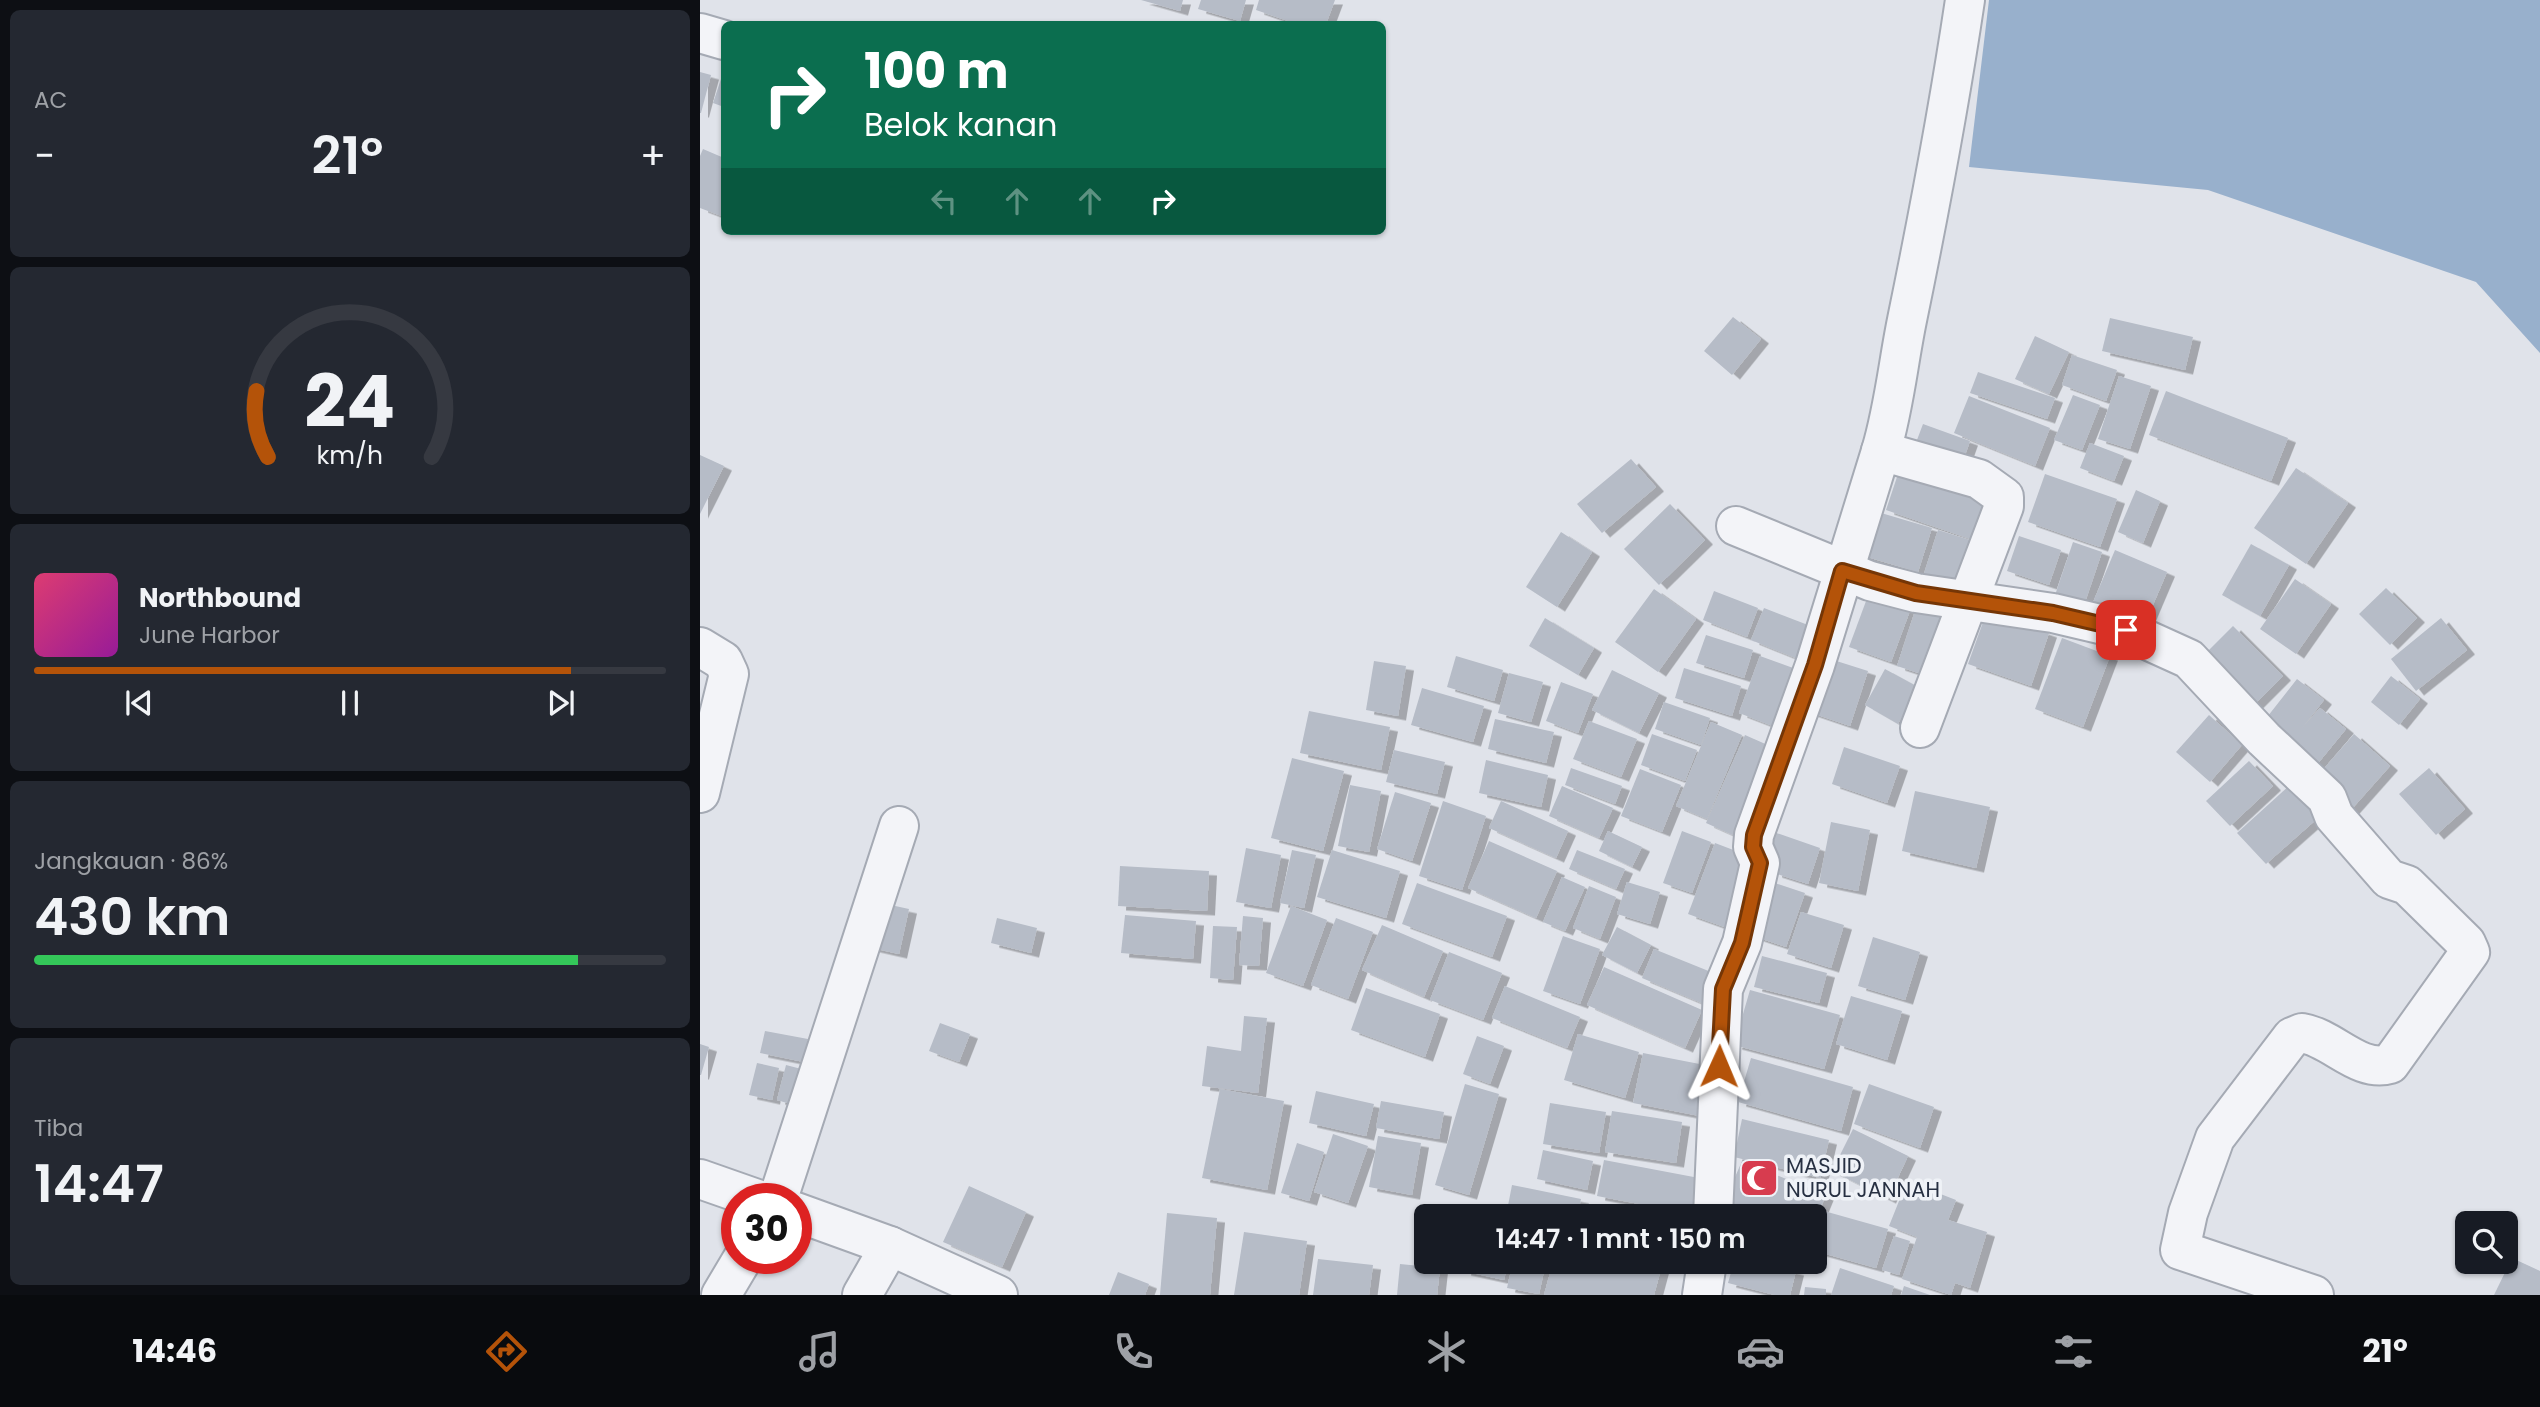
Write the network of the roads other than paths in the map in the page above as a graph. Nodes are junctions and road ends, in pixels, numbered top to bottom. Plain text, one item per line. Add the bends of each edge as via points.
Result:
1 (1965, 0) edge
2 (700, 33) edge
3 (721, 39) edge
4 (1881, 451) junction
5 (1736, 526) dead end
6 (1842, 571) junction
7 (1966, 600) junction
8 (700, 647) edge
9 (1920, 728) dead end
10 (700, 793) edge
11 (899, 826) dead end
12 (700, 1180) edge
13 (783, 1183) edge
14 (721, 1187) edge
15 (1714, 1204) edge
16 (812, 1218) edge
17 (890, 1246) junction
18 (733, 1274) edge
19 (1705, 1274) edge
20 (721, 1295) edge
21 (862, 1295) edge
22 (998, 1295) edge
23 (1702, 1295) edge
24 (2314, 1295) edge

1 - 4 street via 1945,134
2 - 3 street
4 - 6 street
4 - 7 street via 1979,479 2004,497
5 - 6 street
6 - 7 street via 1916,593
6 - 15 street via 1815,665 1754,835 1760,863 1742,943 1723,989
7 - 9 street
7 - 24 street via 2126,630 2189,659 2264,739 2328,798 2334,816 2389,878 2407,885 2470,948 2390,1064 2372,1067 2325,1041 2302,1033 2292,1037 2216,1138 2188,1213 2180,1250
8 - 10 street via 723,662 729,674
11 - 13 street
12 - 14 street
16 - 17 street
17 - 21 street
17 - 22 street
18 - 20 street
19 - 23 street

